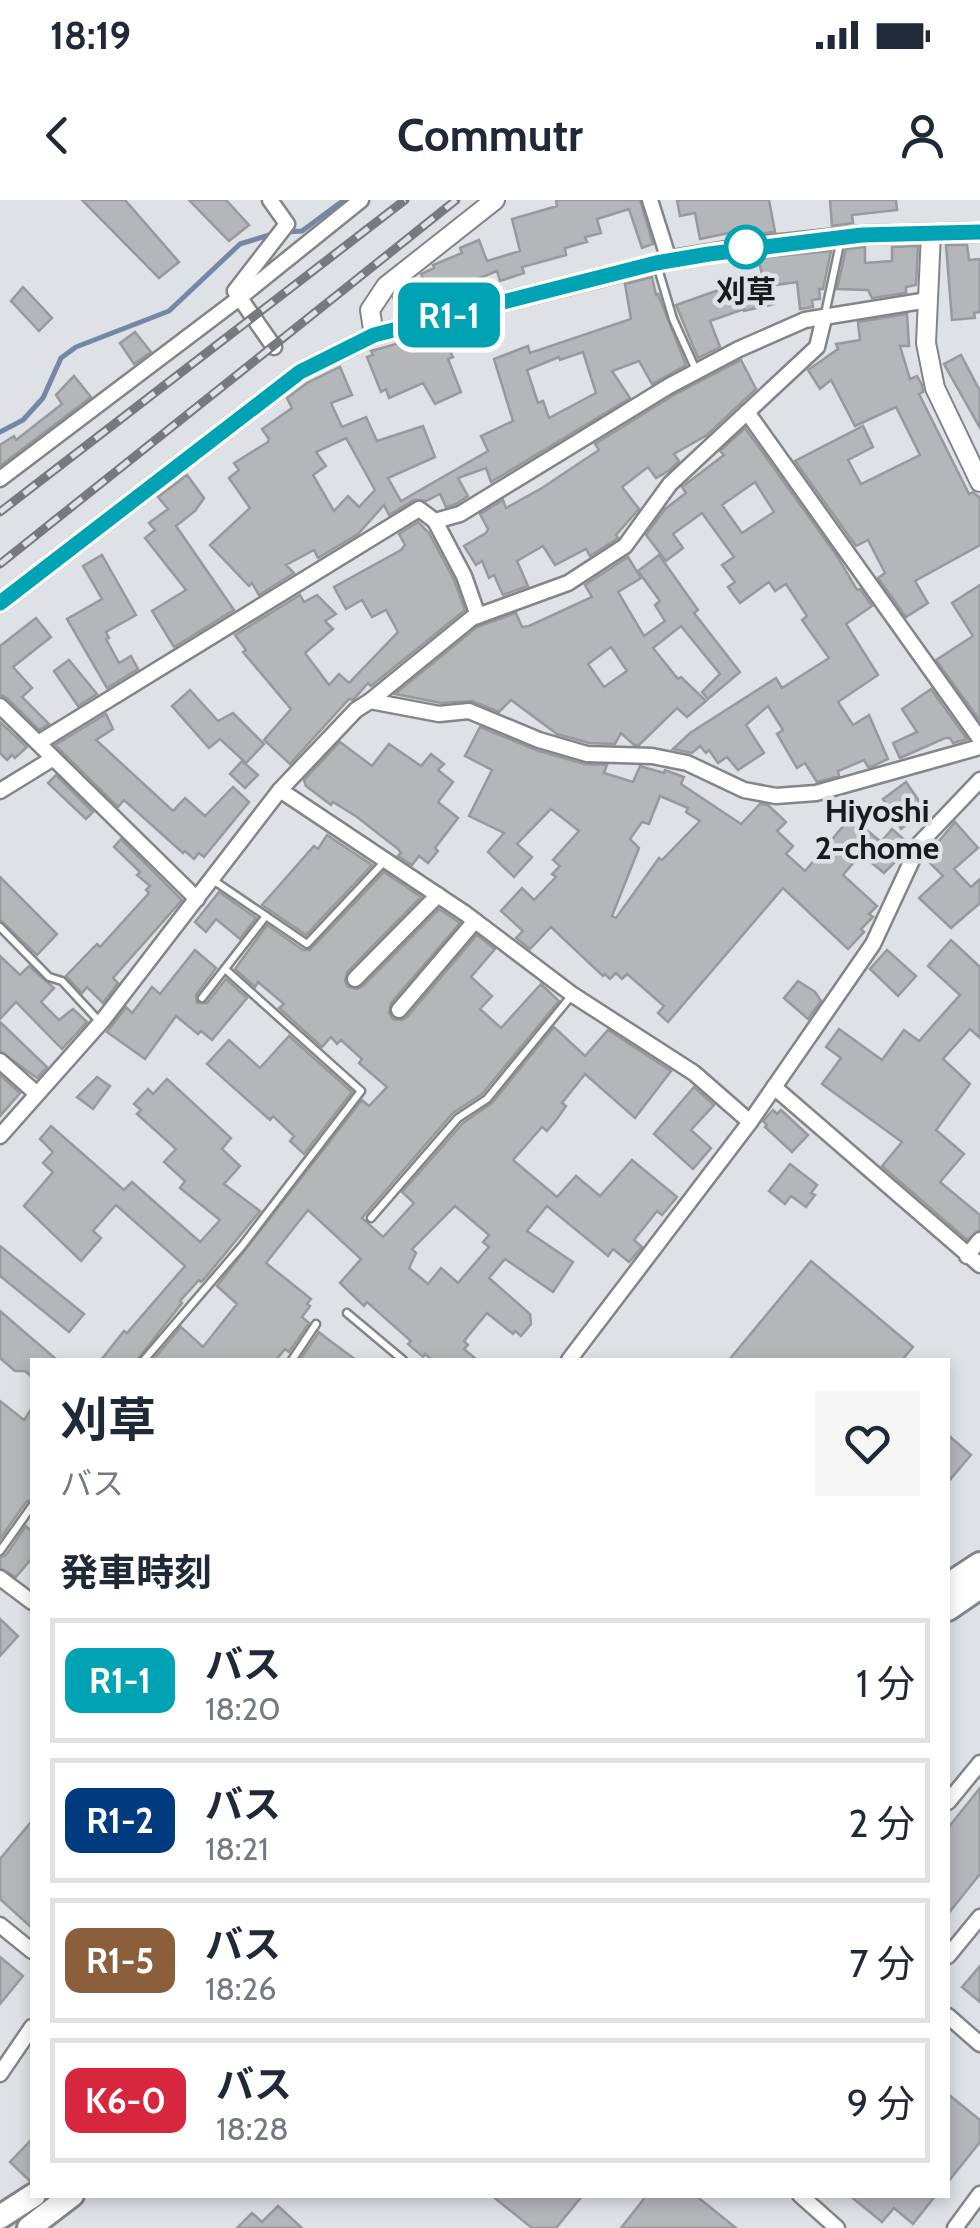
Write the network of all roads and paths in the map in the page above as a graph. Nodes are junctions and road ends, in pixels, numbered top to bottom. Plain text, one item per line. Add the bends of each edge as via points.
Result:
1 (270, 200) edge
2 (361, 200) edge
3 (495, 200) edge
4 (650, 200) edge
5 (980, 232) edge
6 (931, 233) junction
7 (841, 237) junction
8 (663, 262) junction
9 (238, 299) junction
10 (928, 300) junction
11 (824, 318) junction
12 (374, 335) junction
13 (274, 348) dead end
14 (697, 372) junction
15 (747, 412) junction
16 (0, 478) edge
17 (980, 482) edge
18 (435, 521) junction
19 (0, 603) edge
20 (478, 616) junction
21 (370, 702) junction
22 (0, 706) edge
23 (980, 739) edge
24 (38, 743) junction
25 (980, 747) edge
26 (52, 758) junction
27 (980, 780) edge
28 (280, 790) junction
29 (0, 791) edge
30 (386, 860) junction
31 (212, 880) junction
32 (438, 895) junction
33 (197, 899) junction
34 (266, 916) junction
35 (475, 921) junction
36 (0, 927) edge
37 (225, 969) junction
38 (355, 979) dead end
39 (573, 994) junction
40 (202, 998) dead end
41 (398, 1010) dead end
42 (100, 1023) junction
43 (0, 1061) edge
44 (774, 1087) junction
45 (37, 1094) junction
46 (750, 1122) junction
47 (0, 1136) edge
48 (372, 1218) dead end
49 (980, 1240) edge
50 (974, 1261) edge
51 (347, 1313) dead end
52 (316, 1324) dead end
53 (146, 1358) edge
54 (293, 1358) edge
55 (401, 1358) edge
56 (571, 1358) edge
57 (30, 1509) edge
58 (0, 1551) edge
59 (980, 1564) edge
60 (0, 1578) edge
61 (950, 1584) edge
62 (980, 1587) edge
63 (30, 1600) edge
64 (950, 1607) edge
65 (980, 1762) edge
66 (950, 1800) edge
67 (980, 1917) edge
68 (0, 1925) edge
69 (30, 1949) edge
70 (950, 1954) edge
71 (950, 2018) edge
72 (30, 2030) edge
73 (980, 2044) edge
74 (0, 2074) edge
75 (980, 2194) edge
76 (30, 2197) edge
77 (68, 2198) edge
78 (803, 2198) edge
79 (0, 2216) edge
80 (28, 2228) edge
81 (837, 2228) edge
82 (955, 2228) edge

1 - 9 street via 287,224 235,291
2 - 9 street
3 - 12 street via 386,286 370,310
4 - 8 street
5 - 6 street
6 - 7 street
6 - 10 street
7 - 8 street
7 - 11 lane
8 - 12 street
8 - 14 lane via 673,319
9 - 13 street
9 - 16 street
10 - 11 street
10 - 17 street via 926,343 935,388
11 - 14 street via 805,320
11 - 15 street via 817,347
12 - 19 street via 300,372
14 - 18 street via 460,514
15 - 20 street via 670,484 626,546 568,583
15 - 23 street
18 - 20 street
18 - 24 street via 418,509
20 - 21 street
21 - 25 street via 439,714 470,712 587,754 686,763 744,790 776,796 816,793
21 - 28 street
22 - 24 street
24 - 26 street
26 - 29 street
26 - 33 street
27 - 44 street via 920,844 874,944
28 - 30 street
28 - 31 street
30 - 32 street
30 - 34 lane via 307,944
31 - 33 street
31 - 34 lane
32 - 35 street
32 - 38 street
33 - 42 street
34 - 37 lane
35 - 39 street
35 - 41 street
36 - 42 lane
37 - 40 lane
37 - 53 lane via 361,1091
39 - 46 street via 694,1073
39 - 48 lane via 487,1100 458,1118
42 - 45 street
43 - 45 street
44 - 46 street
44 - 50 street
45 - 47 street
46 - 56 street
49 - 50 street
51 - 55 lane
52 - 54 lane
57 - 58 lane
59 - 61 highway
60 - 63 street
62 - 64 highway
65 - 66 street
67 - 70 street
68 - 69 street
71 - 73 street
72 - 74 street
75 - 82 street
76 - 79 highway
77 - 80 highway
78 - 81 street

